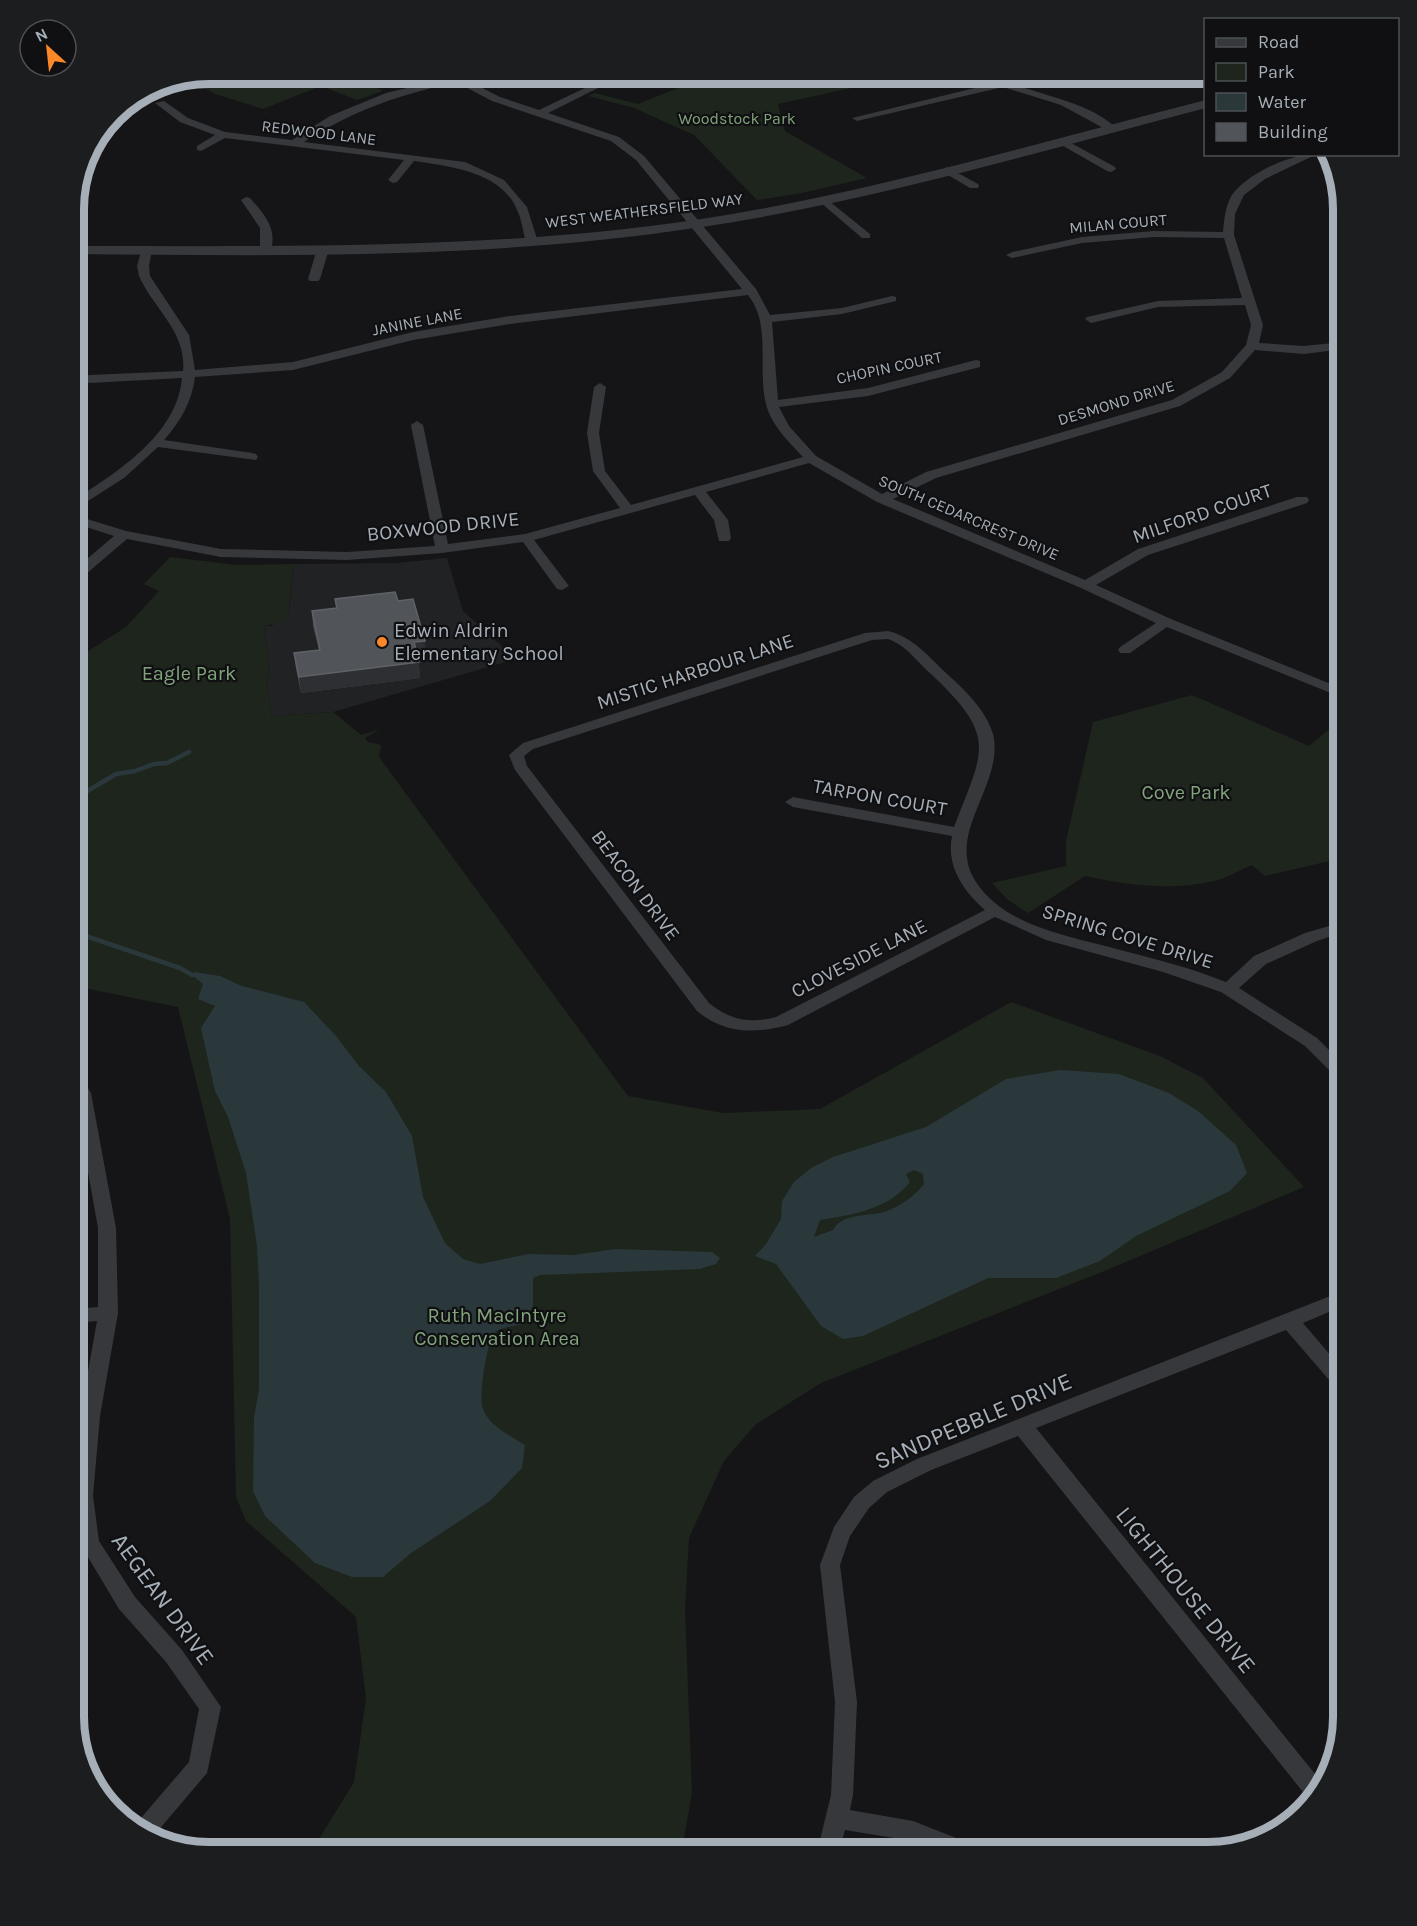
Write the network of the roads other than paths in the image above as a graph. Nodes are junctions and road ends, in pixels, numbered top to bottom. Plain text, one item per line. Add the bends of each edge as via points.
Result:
1 (426, 84) edge
2 (467, 84) edge
3 (601, 84) edge
4 (1004, 84) joint
5 (160, 103) dead end
6 (1204, 105) edge
7 (541, 114) junction
8 (857, 118) dead end
9 (1111, 128) junction
10 (223, 135) junction
11 (1062, 141) junction
12 (293, 144) junction
13 (201, 148) dead end
14 (1306, 156) edge
15 (410, 160) junction
16 (1111, 169) dead end
17 (947, 170) junction
18 (393, 180) dead end
19 (974, 186) dead end
20 (246, 200) dead end
21 (824, 200) junction
22 (696, 224) junction
23 (1228, 235) junction
24 (866, 236) dead end
25 (532, 242) junction
26 (266, 249) junction
27 (323, 249) junction
28 (84, 250) edge
29 (146, 250) junction
30 (1012, 255) dead end
31 (314, 279) dead end
32 (752, 291) junction
33 (892, 299) dead end
34 (1248, 301) junction
35 (1091, 319) dead end
36 (766, 320) junction
37 (1252, 346) junction
38 (1333, 347) edge
39 (976, 364) dead end
40 (192, 374) junction
41 (89, 379) dead end
42 (600, 387) dead end
43 (772, 404) junction
44 (417, 425) dead end
45 (156, 442) junction
46 (252, 457) dead end
47 (811, 459) junction
48 (699, 491) junction
49 (84, 499) edge
50 (882, 499) junction
51 (1302, 500) dead end
52 (627, 509) junction
53 (84, 522) edge
54 (124, 535) junction
55 (526, 538) junction
56 (724, 538) dead end
57 (442, 549) junction
58 (84, 569) edge
59 (1086, 585) junction
60 (562, 586) dead end
61 (1166, 622) junction
62 (890, 634) joint
63 (1125, 650) dead end
64 (1333, 690) edge
65 (516, 755) joint
66 (793, 802) dead end
67 (959, 833) junction
68 (995, 911) junction
69 (1333, 930) edge
70 (1228, 988) junction
71 (737, 1026) joint
72 (1333, 1063) edge
73 (84, 1159) edge
74 (1333, 1303) edge
75 (108, 1313) junction
76 (84, 1315) edge
77 (1290, 1321) junction
78 (1333, 1370) edge
79 (1022, 1426) junction
80 (84, 1456) edge
81 (84, 1522) edge
82 (1316, 1780) edge
83 (837, 1818) junction
84 (148, 1826) edge
85 (831, 1842) edge
86 (941, 1842) edge

1 - 12 street via 334,117
2 - 7 street, SOUTH CEDARCREST DRIVE via 496,99
3 - 7 street
4 - 8 street
4 - 9 street via 1065,103
5 - 10 street, REDWOOD LANE via 184,120
6 - 9 street, WEST WEATHERSFIELD WAY
7 - 22 street, SOUTH CEDARCREST DRIVE via 615,139 640,158
9 - 11 street, WEST WEATHERSFIELD WAY
10 - 12 street, REDWOOD LANE
10 - 13 street
11 - 16 street
11 - 17 street, WEST WEATHERSFIELD WAY
12 - 15 street, REDWOOD LANE
14 - 23 street via 1261,177 1239,193 1230,214
15 - 18 street
15 - 25 street, REDWOOD LANE via 461,164 500,182 522,207
17 - 19 street
17 - 21 street, WEST WEATHERSFIELD WAY
20 - 26 street via 267,228
21 - 22 street, WEST WEATHERSFIELD WAY
21 - 24 street
22 - 25 street, WEST WEATHERSFIELD WAY
22 - 32 street, SOUTH CEDARCREST DRIVE
23 - 30 street, MILAN COURT via 1155,234 1082,240
23 - 34 street
25 - 27 street, WEST WEATHERSFIELD WAY via 446,248
26 - 27 street, WEST WEATHERSFIELD WAY
26 - 29 street, WEST WEATHERSFIELD WAY
27 - 31 street
28 - 29 street, WEST WEATHERSFIELD WAY
29 - 40 street via 143,270 183,335
32 - 36 street, SOUTH CEDARCREST DRIVE
32 - 40 street, JANINE LANE via 510,320 413,336 293,366
33 - 36 street via 842,311
34 - 35 street via 1158,304
34 - 37 street via 1257,325
36 - 43 street, SOUTH CEDARCREST DRIVE
37 - 38 street via 1304,350
37 - 50 street, DESMOND DRIVE via 1226,375 1176,403 931,474
39 - 43 street, CHOPIN COURT via 868,392
40 - 41 street, JANINE LANE
40 - 45 street via 179,411
42 - 52 street via 594,433 599,471
43 - 47 street, SOUTH CEDARCREST DRIVE via 783,426
44 - 57 street
45 - 46 street
45 - 49 street via 123,472
47 - 48 street, BOXWOOD DRIVE
47 - 50 street, SOUTH CEDARCREST DRIVE
48 - 52 street, BOXWOOD DRIVE
48 - 56 street via 721,520
50 - 59 street, SOUTH CEDARCREST DRIVE
51 - 59 street, MILFORD COURT via 1143,552
52 - 55 street, BOXWOOD DRIVE
53 - 54 street, BOXWOOD DRIVE
54 - 57 street, BOXWOOD DRIVE via 221,553 347,556
54 - 58 street
55 - 57 street, BOXWOOD DRIVE
55 - 60 street
59 - 61 street, SOUTH CEDARCREST DRIVE
61 - 63 street
61 - 64 street, SOUTH CEDARCREST DRIVE
62 - 65 street, MISTIC HARBOUR LANE via 870,636 528,746
62 - 67 street, SPRING COVE DRIVE via 905,642 965,700 984,731 984,772
65 - 71 street, BEACON DRIVE via 520,766 703,1007 717,1019
66 - 67 street, TARPON COURT
67 - 68 street, SPRING COVE DRIVE via 959,861 965,878
68 - 70 street, SPRING COVE DRIVE via 1041,934
68 - 71 street, CLOVESIDE LANE via 782,1021
69 - 70 street via 1260,960
70 - 72 street, SPRING COVE DRIVE via 1313,1043
73 - 75 street, AEGEAN DRIVE via 107,1228
74 - 77 street, SANDPEBBLE DRIVE
75 - 76 street
75 - 80 street, AEGEAN DRIVE
77 - 78 street
77 - 79 street, SANDPEBBLE DRIVE
79 - 82 street, LIGHTHOUSE DRIVE
79 - 83 street, SANDPEBBLE DRIVE via 893,1480 870,1494 848,1519 835,1544 830,1565 846,1702 842,1795
81 - 84 street, AEGEAN DRIVE via 89,1542 128,1603 174,1656 210,1707 199,1766
83 - 85 street, SANDPEBBLE DRIVE
83 - 86 street via 913,1831

